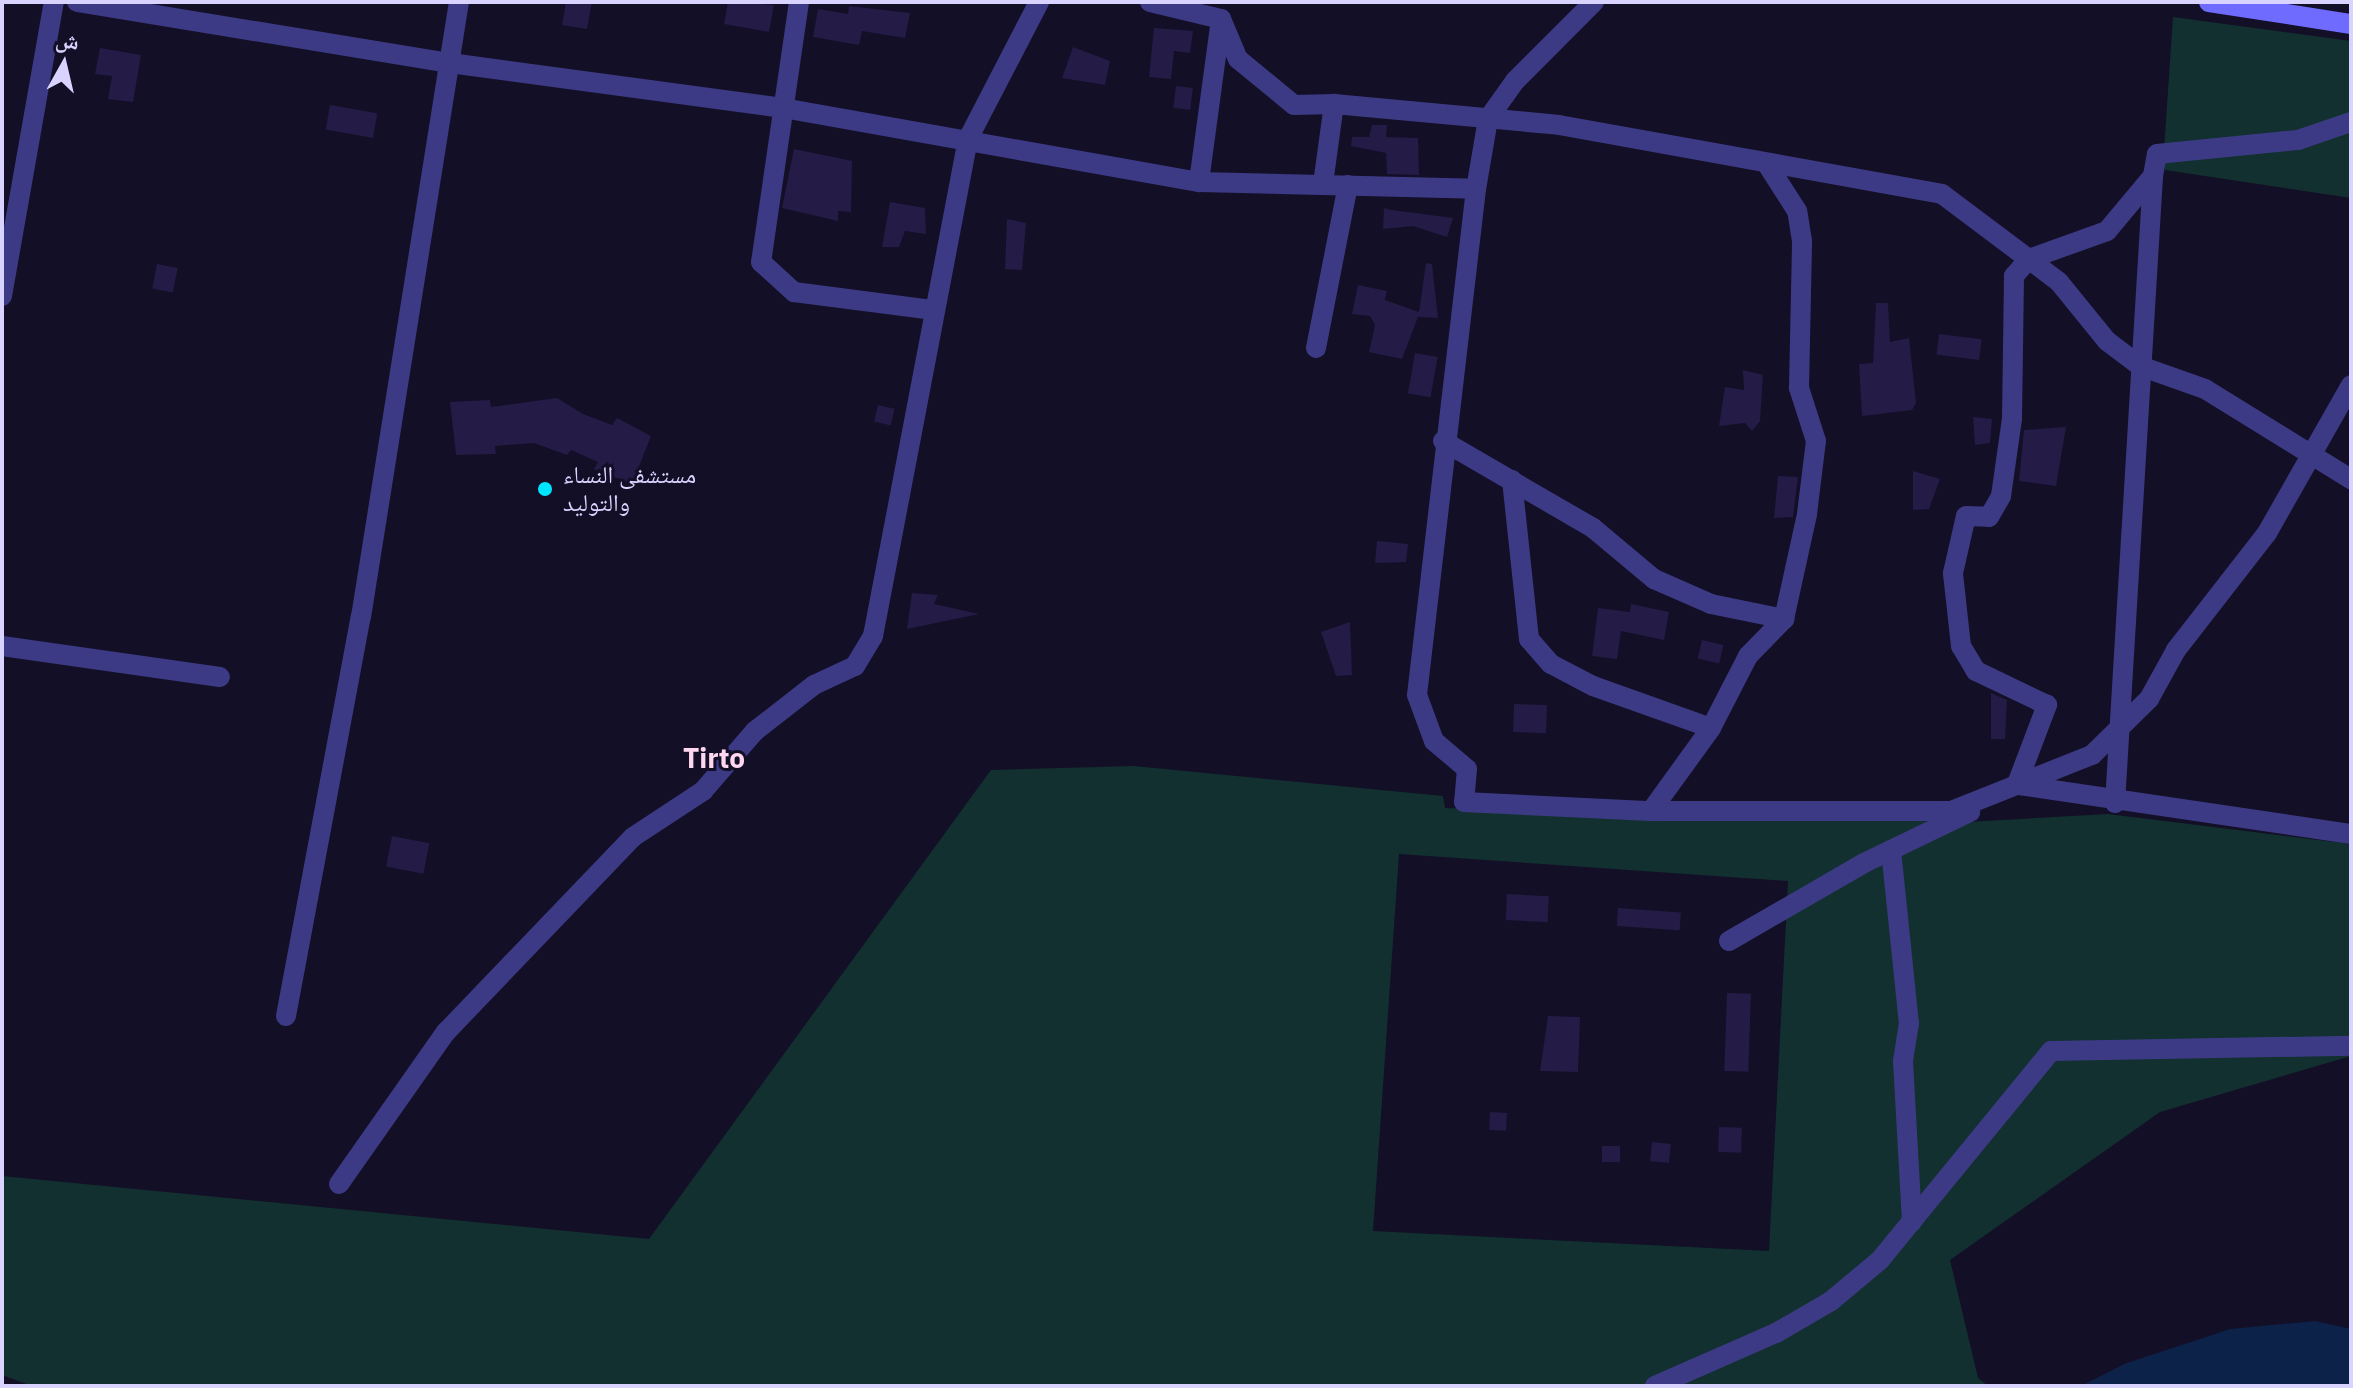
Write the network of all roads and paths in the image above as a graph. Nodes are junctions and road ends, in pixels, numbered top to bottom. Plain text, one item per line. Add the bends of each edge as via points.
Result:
1 (54, 2) edge
2 (77, 2) edge
3 (459, 2) edge
4 (799, 2) edge
5 (1039, 2) edge
6 (1150, 2) edge
7 (1594, 2) edge
8 (2209, 2) edge
9 (1221, 19) junction
10 (2351, 24) edge
11 (450, 63) junction
12 (1334, 104) junction
13 (783, 108) junction
14 (1488, 119) junction
15 (2351, 122) edge
16 (968, 139) junction
17 (1767, 164) junction
18 (2153, 176) junction
19 (1199, 182) junction
20 (1323, 184) junction
21 (1348, 185) junction
22 (1476, 189) junction
23 (2029, 259) junction
24 (2, 296) edge
25 (932, 310) junction
26 (1316, 348) dead end
27 (2140, 366) junction
28 (2351, 385) edge
29 (1443, 441) junction
30 (2313, 455) junction
31 (2351, 479) edge
32 (1512, 480) junction
33 (1784, 619) junction
34 (2, 646) edge
35 (220, 677) dead end
36 (2119, 725) junction
37 (1711, 728) junction
38 (2017, 784) junction
39 (2115, 803) junction
40 (1651, 811) junction
41 (2351, 834) edge
42 (1891, 850) junction
43 (1729, 941) dead end
44 (286, 1016) dead end
45 (2351, 1046) edge
46 (339, 1184) dead end
47 (1912, 1222) junction
48 (1655, 1386) edge

1 - 24 street
2 - 11 street
3 - 11 street
4 - 13 street
5 - 16 street
6 - 9 street
7 - 14 street via 1515,81
8 - 10 main road
9 - 12 street via 1238,59 1294,105
9 - 19 street
11 - 13 street
11 - 44 street via 361,617
12 - 14 street
12 - 20 street
13 - 16 street
13 - 25 street via 761,262 794,292
14 - 17 street via 1644,138
14 - 22 street
15 - 18 street via 2298,140 2157,154
16 - 19 street
16 - 25 street
17 - 23 street via 1942,194
17 - 33 street via 1797,211 1804,281 1799,388 1816,441
18 - 23 street via 2107,231
18 - 27 street
19 - 20 street
20 - 21 street
21 - 22 street
21 - 26 street
22 - 29 street
23 - 27 street via 2059,282 2107,341
23 - 38 street via 2010,288 2012,419 2001,496 1989,517 1966,516 1953,573 1961,646 1976,671 2047,705
25 - 46 street via 895,540 873,636 855,666 814,685 755,731 703,791 633,837 446,1032
27 - 30 street via 2205,389
27 - 36 street
28 - 30 street
29 - 32 street
29 - 40 street via 1417,695 1434,741 1467,769 1464,802
30 - 31 street
30 - 36 street via 2267,533 2176,650 2149,699
32 - 33 street via 1593,528 1654,579 1711,604
32 - 37 street via 1529,639 1551,664 1593,686
33 - 37 street via 1748,656
34 - 35 street
36 - 38 street via 2092,755
36 - 39 street
37 - 40 street
38 - 39 street
38 - 40 street via 1951,811
38 - 42 street
39 - 41 street
42 - 43 street
42 - 47 street via 1909,1023 1903,1061
45 - 47 street via 2087,1045 2051,1051
47 - 48 street via 1880,1260 1831,1301 1776,1333

